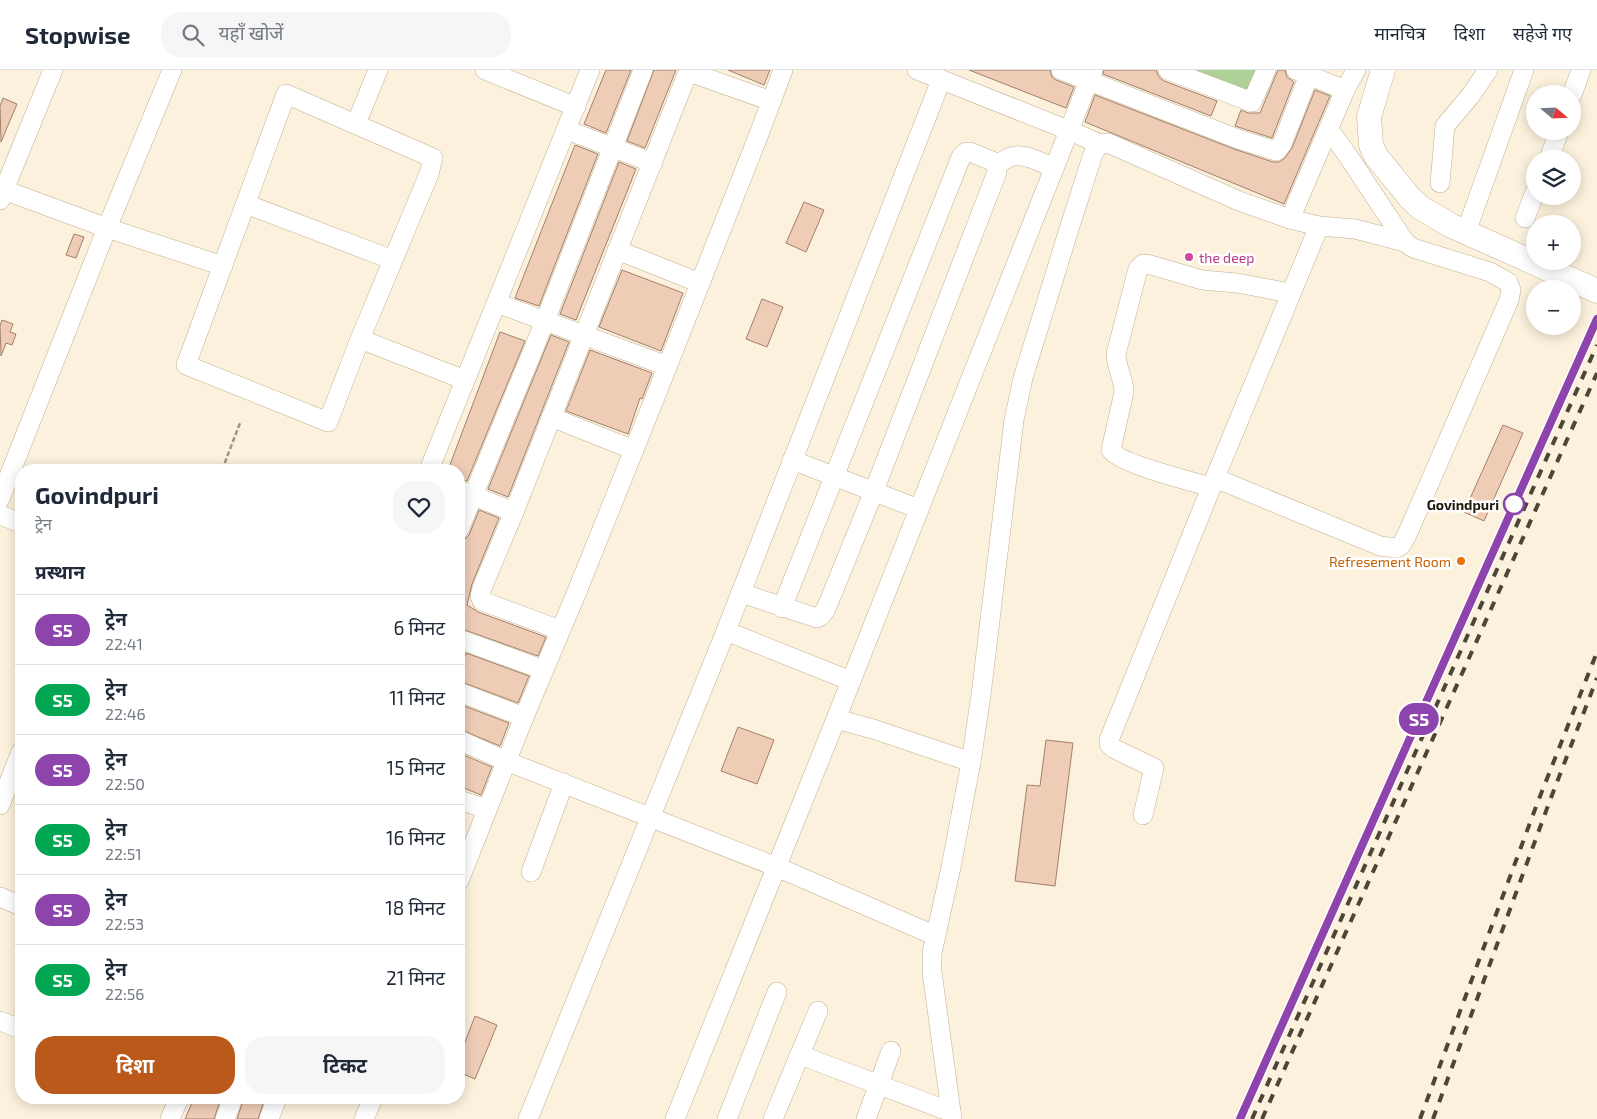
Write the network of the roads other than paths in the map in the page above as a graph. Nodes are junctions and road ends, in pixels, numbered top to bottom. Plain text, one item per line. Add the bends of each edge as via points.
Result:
1 (53, 70) edge
2 (172, 70) edge
3 (378, 70) edge
4 (485, 70) edge
5 (590, 70) edge
6 (643, 70) edge
7 (783, 70) edge
8 (917, 70) edge
9 (1061, 70) edge
10 (1168, 70) edge
11 (1266, 70) edge
12 (1356, 70) edge
13 (1383, 70) edge
14 (1488, 70) edge
15 (1524, 70) edge
16 (1581, 70) edge
17 (1305, 72) edge
18 (1091, 76) edge
19 (941, 80) junction
20 (1576, 85) edge
21 (1346, 90) junction
22 (771, 101) junction
23 (576, 107) junction
24 (356, 124) junction
25 (567, 130) junction
26 (1068, 130) junction
27 (1329, 130) junction
28 (1100, 144) junction
29 (613, 148) junction
30 (653, 163) junction
31 (998, 166) junction
32 (1054, 168) junction
33 (1440, 182) dead end
34 (2, 195) edge
35 (246, 204) junction
36 (1530, 205) edge
37 (1525, 218) dead end
38 (1290, 220) junction
39 (1319, 226) junction
40 (107, 228) junction
41 (1466, 232) junction
42 (1404, 242) junction
43 (617, 250) junction
44 (393, 260) junction
45 (223, 266) junction
46 (700, 283) junction
47 (1597, 291) edge
48 (1290, 293) junction
49 (497, 303) junction
50 (545, 321) junction
51 (583, 335) junction
52 (360, 339) junction
53 (667, 366) junction
54 (465, 380) junction
55 (551, 417) junction
56 (634, 450) junction
57 (792, 460) junction
58 (431, 464) edge
59 (834, 475) junction
60 (1213, 483) junction
61 (874, 492) junction
62 (465, 493) edge
63 (0, 499) edge
64 (919, 509) junction
65 (514, 512) junction
66 (0, 515) edge
67 (15, 521) edge
68 (741, 594) junction
69 (782, 608) junction
70 (560, 630) junction
71 (726, 631) junction
72 (465, 641) edge
73 (544, 670) junction
74 (851, 681) junction
75 (465, 694) edge
76 (524, 717) junction
77 (836, 719) junction
78 (465, 743) edge
79 (506, 761) junction
80 (972, 762) junction
81 (15, 767) edge
82 (564, 783) junction
83 (465, 802) edge
84 (0, 805) edge
85 (487, 809) junction
86 (1143, 815) dead end
87 (650, 816) junction
88 (465, 866) edge
89 (777, 866) junction
90 (531, 872) dead end
91 (0, 897) edge
92 (15, 903) edge
93 (936, 936) junction
94 (777, 992) dead end
95 (818, 1011) dead end
96 (1, 1023) edge
97 (15, 1027) edge
98 (891, 1051) dead end
99 (800, 1055) junction
100 (878, 1085) junction
101 (176, 1104) edge
102 (231, 1104) edge
103 (275, 1104) edge
104 (370, 1104) edge
105 (952, 1116) edge
106 (170, 1119) edge
107 (225, 1119) edge
108 (269, 1119) edge
109 (364, 1119) edge
110 (528, 1119) edge
111 (675, 1119) edge
112 (727, 1119) edge
113 (773, 1119) edge
114 (866, 1119) edge

1 - 34 street
2 - 40 street
3 - 24 street
4 - 23 street
5 - 23 street
6 - 29 street
7 - 22 street
8 - 19 street
9 - 18 street
10 - 11 street via 1252,102
12 - 21 street
13 - 41 main road via 1369,117 1371,145 1376,156 1421,208
14 - 33 street via 1446,126
15 - 41 street
16 - 20 street
17 - 18 street via 1282,144 1276,152
17 - 21 street
18 - 26 street
19 - 26 street
19 - 57 street
21 - 27 street
22 - 30 street via 690,74 686,77
22 - 46 street
23 - 25 street
24 - 35 street via 286,94
24 - 44 street via 433,158
25 - 29 street
25 - 49 street
26 - 28 street
26 - 32 street
27 - 38 street
27 - 42 street
28 - 38 street via 1114,146
28 - 80 street via 1093,154 1070,226 1017,405
29 - 30 street
29 - 50 street
30 - 43 street
31 - 32 street via 1017,155
31 - 59 street via 970,152 961,157
31 - 61 street
32 - 64 street
34 - 40 street
35 - 44 street
35 - 45 street
36 - 37 street
38 - 39 street
39 - 42 street via 1355,229
39 - 48 street
40 - 45 street
40 - 63 street
41 - 47 main road
42 - 60 street via 1413,248 1500,276 1508,282 1510,290 1509,300 1401,545 1396,548 1380,546
43 - 46 street
43 - 51 street
44 - 52 street
45 - 52 street via 186,365 328,422
46 - 53 street
48 - 60 street
48 - 60 street via 1202,280 1151,265 1143,264 1138,269 1116,354 1124,392 1111,450 1126,461
49 - 50 street
49 - 54 street
50 - 51 street
50 - 62 street
51 - 53 street
51 - 55 street
52 - 54 street
53 - 56 street
54 - 58 street
55 - 56 street
55 - 65 street
56 - 70 street
57 - 59 street
57 - 68 street
59 - 61 street
59 - 69 street
60 - 86 street via 1109,740 1113,748 1154,768
61 - 64 street
61 - 69 street via 824,613 817,618
62 - 65 street
64 - 74 street
65 - 70 street via 480,596 482,601
66 - 67 street
68 - 69 street
68 - 71 street
70 - 73 street
71 - 74 street
71 - 87 street
72 - 73 street
73 - 76 street
74 - 77 street
75 - 76 street
76 - 79 street
77 - 80 street
77 - 89 street
78 - 79 street
79 - 82 street
79 - 85 street
80 - 93 street
81 - 84 street
82 - 87 street
82 - 90 street
83 - 85 street
85 - 88 street
87 - 89 street
87 - 110 street
89 - 93 street
89 - 111 street
91 - 92 street
93 - 105 street via 932,972
94 - 112 street
95 - 99 street
96 - 97 street
98 - 100 street
99 - 100 street
99 - 113 street
100 - 105 street
100 - 114 street
101 - 106 street
102 - 107 street
103 - 108 street
104 - 109 street

